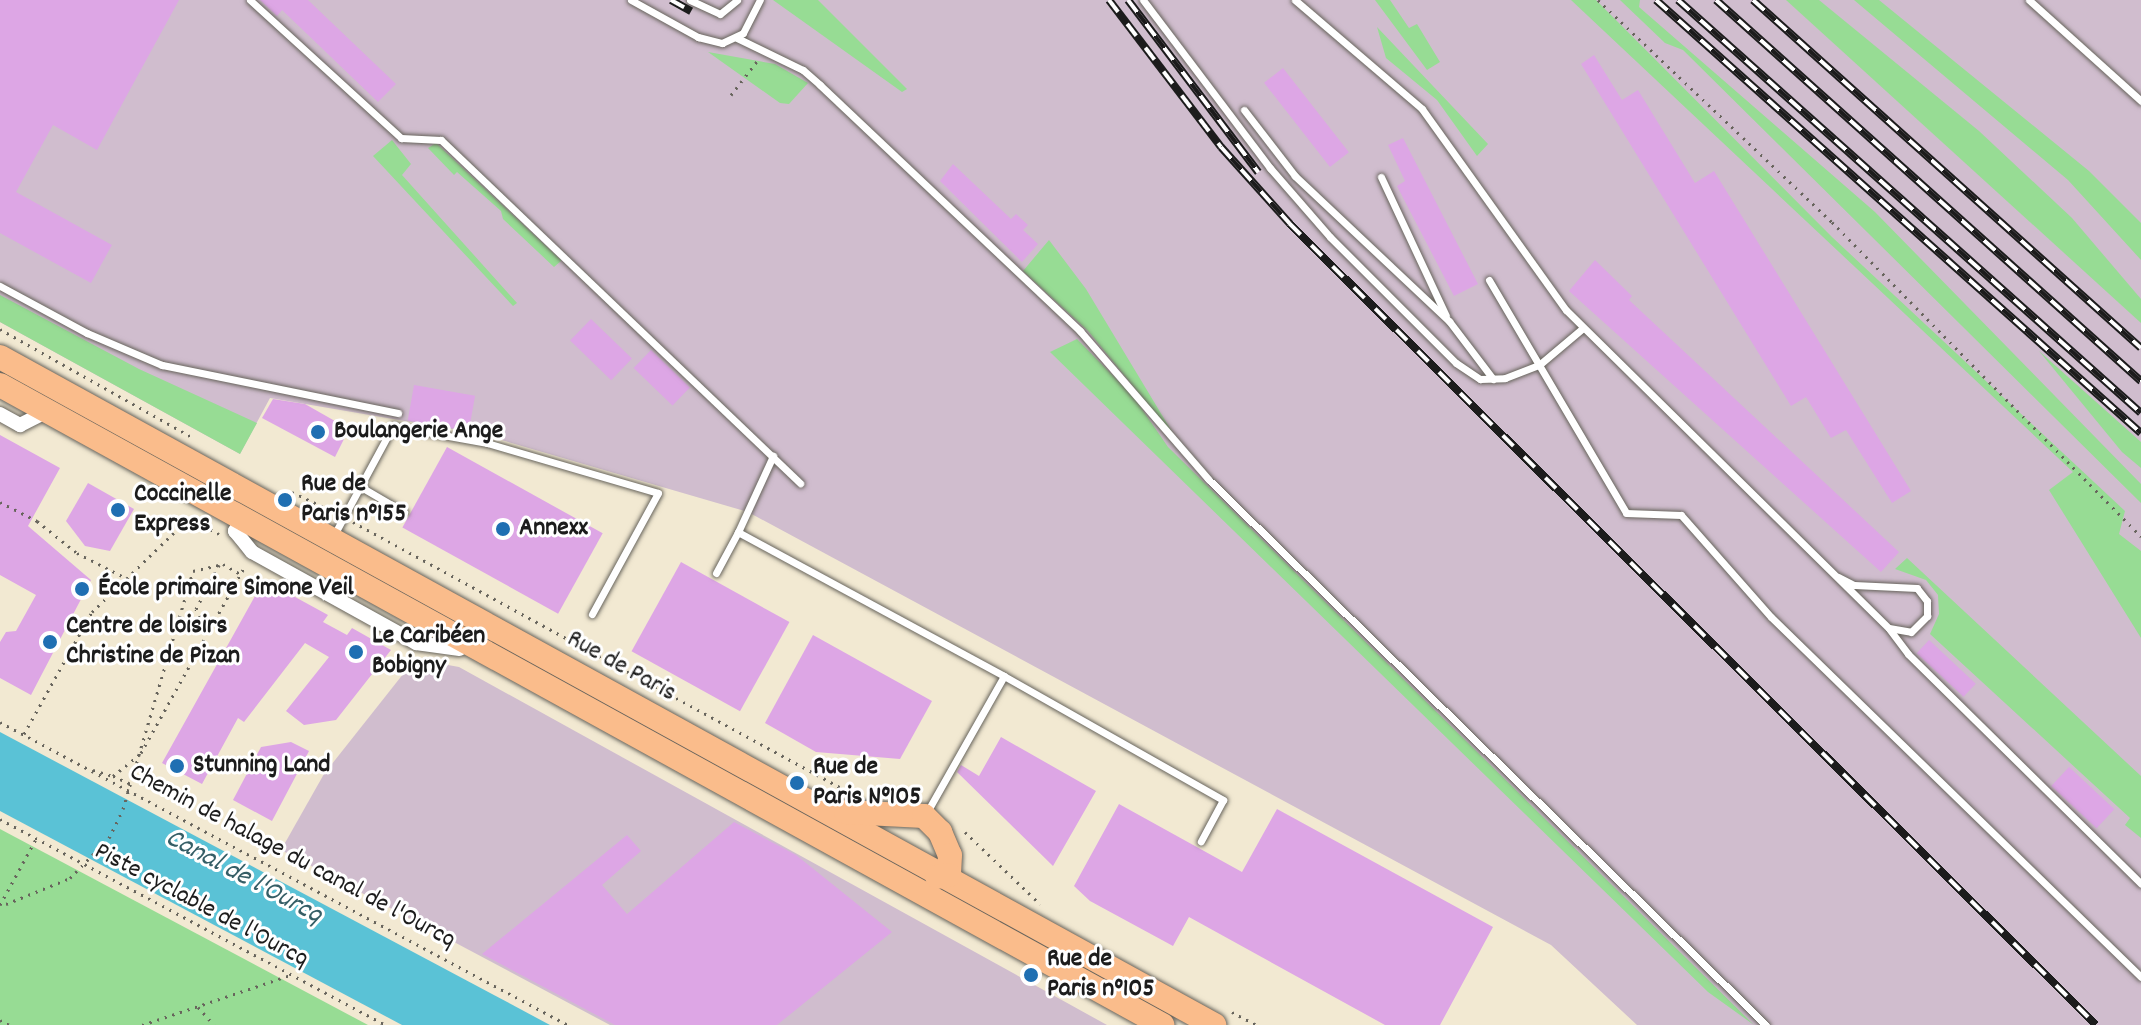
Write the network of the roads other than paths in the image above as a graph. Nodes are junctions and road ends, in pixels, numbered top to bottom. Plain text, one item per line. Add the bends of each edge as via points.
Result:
1 (250, 0) edge
2 (631, 0) edge
3 (690, 0) edge
4 (737, 0) edge
5 (760, 0) edge
6 (1143, 0) edge
7 (1295, 0) edge
8 (2029, 0) edge
9 (737, 38) junction
10 (2141, 101) edge
11 (1244, 110) dead end
12 (1381, 177) dead end
13 (1489, 280) dead end
14 (0, 286) edge
15 (1449, 321) junction
16 (1583, 328) junction
17 (0, 357) edge
18 (1539, 365) junction
19 (1493, 379) junction
20 (0, 385) edge
21 (48, 411) junction
22 (398, 413) dead end
23 (0, 414) edge
24 (773, 456) junction
25 (800, 483) dead end
26 (361, 487) junction
27 (404, 512) dead end
28 (242, 518) junction
29 (738, 532) junction
30 (331, 540) junction
31 (716, 573) dead end
32 (1838, 577) junction
33 (592, 614) dead end
34 (1884, 622) junction
35 (460, 649) dead end
36 (1004, 676) junction
37 (832, 810) junction
38 (924, 816) junction
39 (796, 822) junction
40 (1201, 841) dead end
41 (949, 875) junction
42 (2141, 884) edge
43 (2141, 977) edge
44 (1222, 1018) edge
45 (1162, 1025) edge
46 (1766, 1025) edge

1 - 24 lane via 401,138 441,140
2 - 9 lane via 707,40
3 - 4 lane via 720,14
5 - 9 lane
6 - 19 lane via 1270,168 1330,237 1395,296 1456,363 1480,379
7 - 16 lane via 1422,109
8 - 10 lane
9 - 46 lane via 803,70 1080,331 1208,479
11 - 15 lane via 1295,176
12 - 15 lane
13 - 18 lane
14 - 22 lane via 87,333 162,365
15 - 19 lane
16 - 18 lane
16 - 32 lane
17 - 30 main road, Rue de Paris
18 - 19 lane
18 - 43 lane via 1626,513 1681,515 1771,617
20 - 21 main road, Rue de Paris
21 - 23 street via 20,425
21 - 28 main road, Rue de Paris
24 - 25 lane
24 - 29 lane
26 - 27 lane
26 - 30 lane
26 - 33 lane via 393,426 487,443 658,493
28 - 35 street via 235,531 252,552 416,643
28 - 39 main road, Rue de Paris
29 - 31 lane
29 - 36 lane
30 - 37 main road, Rue de Paris
32 - 34 lane
32 - 34 lane via 1854,585 1909,585 1923,594 1928,609 1918,628 1896,631
34 - 42 lane via 1908,654
36 - 38 lane
36 - 40 lane via 1223,800
37 - 38 main road
37 - 41 main road, Rue de Paris
38 - 41 main road via 940,832 950,855
39 - 41 main road via 853,836 930,878
39 - 45 main road, Rue de Paris
41 - 44 main road, Rue de Paris

